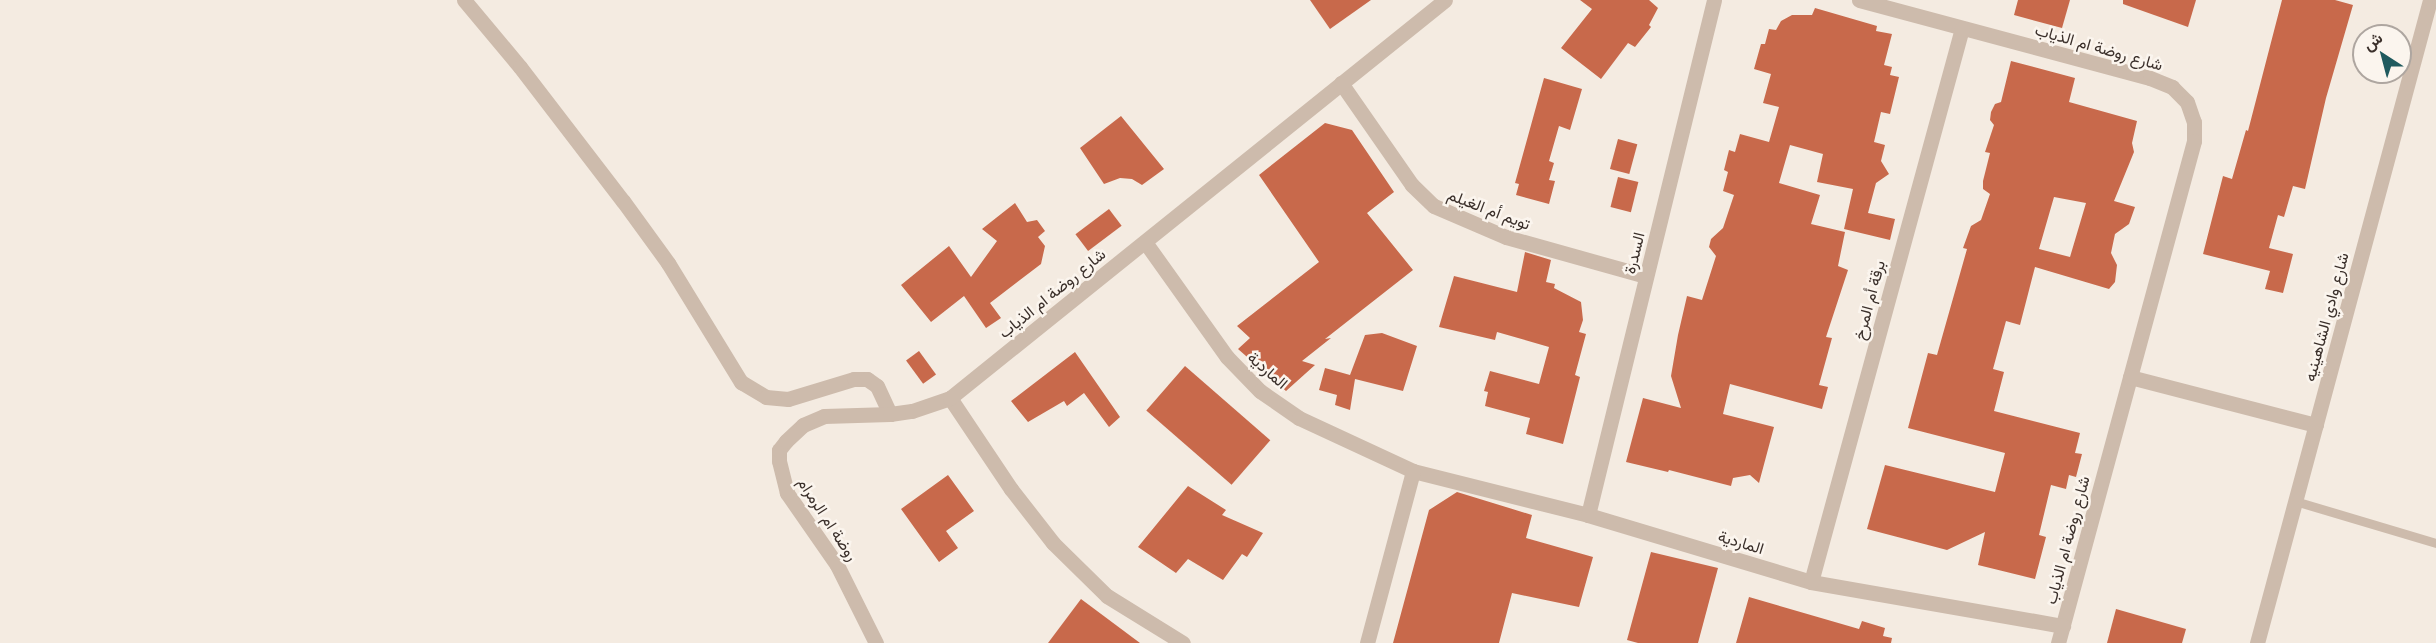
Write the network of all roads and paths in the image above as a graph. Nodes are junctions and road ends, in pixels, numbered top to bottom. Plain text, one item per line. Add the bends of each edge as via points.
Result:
1 (464, 0) edge
2 (1445, 0) edge
3 (1714, 0) edge
4 (1859, 0) edge
5 (2430, 0) edge
6 (1962, 28) junction
7 (1341, 83) junction
8 (1145, 242) junction
9 (1646, 276) junction
10 (2130, 377) junction
11 (950, 398) junction
12 (891, 414) junction
13 (2316, 425) junction
14 (1413, 471) junction
15 (2295, 501) junction
16 (1588, 514) junction
17 (2436, 543) edge
18 (1811, 582) junction
19 (2063, 627) junction
20 (876, 643) edge
21 (1183, 643) edge
22 (1367, 643) edge
23 (2058, 643) edge
24 (2257, 643) edge

1 - 12 street via 548,103 668,263 741,382 766,397 788,399 854,379 867,379 877,386
2 - 7 street, شارع روضة ام الذياب
3 - 9 street, السدرة
4 - 6 street, شارع روضة ام الذياب
5 - 13 street, شارع وادي الشاهينيه
6 - 10 street, شارع روضة ام الذياب via 2150,78 2172,87 2187,102 2194,122 2194,141
6 - 18 street, برقة أم المرخ
7 - 8 street, شارع روضة ام الذياب
7 - 9 street, تويم أم الغيلم via 1412,185 1434,206 1506,237
8 - 11 street, شارع روضة ام الذياب
8 - 14 street, الماردية via 1227,357 1260,392 1299,418
9 - 16 street, السدرة
10 - 13 street
10 - 19 street, شارع روضة ام الذياب
11 - 12 street, روضة ام الرمرام
11 - 21 street via 1053,543 1107,596
12 - 20 street, روضة ام الرمرام via 835,414 813,419 794,432 779,450 787,493 837,565
13 - 15 street, شارع وادي الشاهينيه
14 - 16 street, الماردية
14 - 22 street
15 - 17 lane
15 - 24 street, شارع وادي الشاهينيه
16 - 18 street, الماردية
18 - 19 street, الماردية
19 - 23 street, شارع روضة ام الذياب

